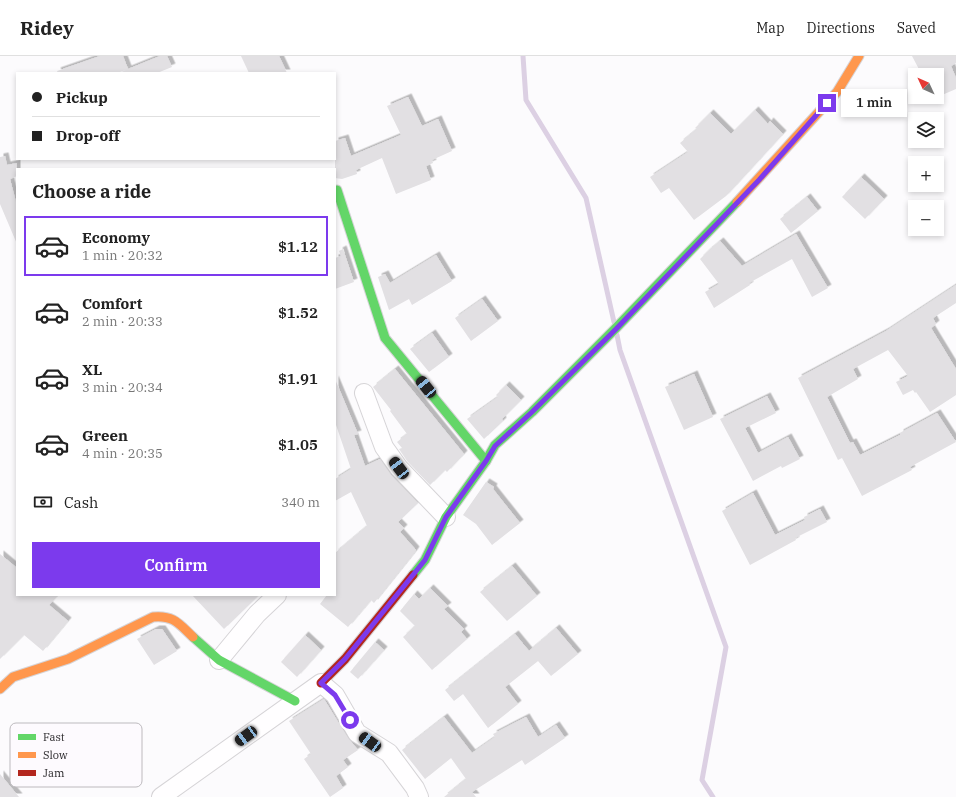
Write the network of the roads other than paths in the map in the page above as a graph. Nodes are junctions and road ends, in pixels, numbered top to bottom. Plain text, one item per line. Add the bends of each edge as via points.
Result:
1 (859, 56) edge
2 (337, 190) dead end
3 (364, 393) dead end
4 (486, 461) junction
5 (446, 517) junction
6 (276, 596) edge
7 (219, 660) junction
8 (321, 683) junction
9 (0, 689) edge
10 (295, 701) junction
11 (161, 797) edge
12 (420, 797) edge

1 - 4 street via 837,92 759,180 616,329 495,446
2 - 4 street via 385,338
3 - 5 street via 384,448 399,468
4 - 5 street
5 - 8 street via 425,560 345,659
6 - 7 street via 256,614
7 - 9 street via 172,618 153,617 68,659 13,677
7 - 10 street
8 - 10 street
8 - 12 street via 335,695 358,733 389,753
10 - 11 street

